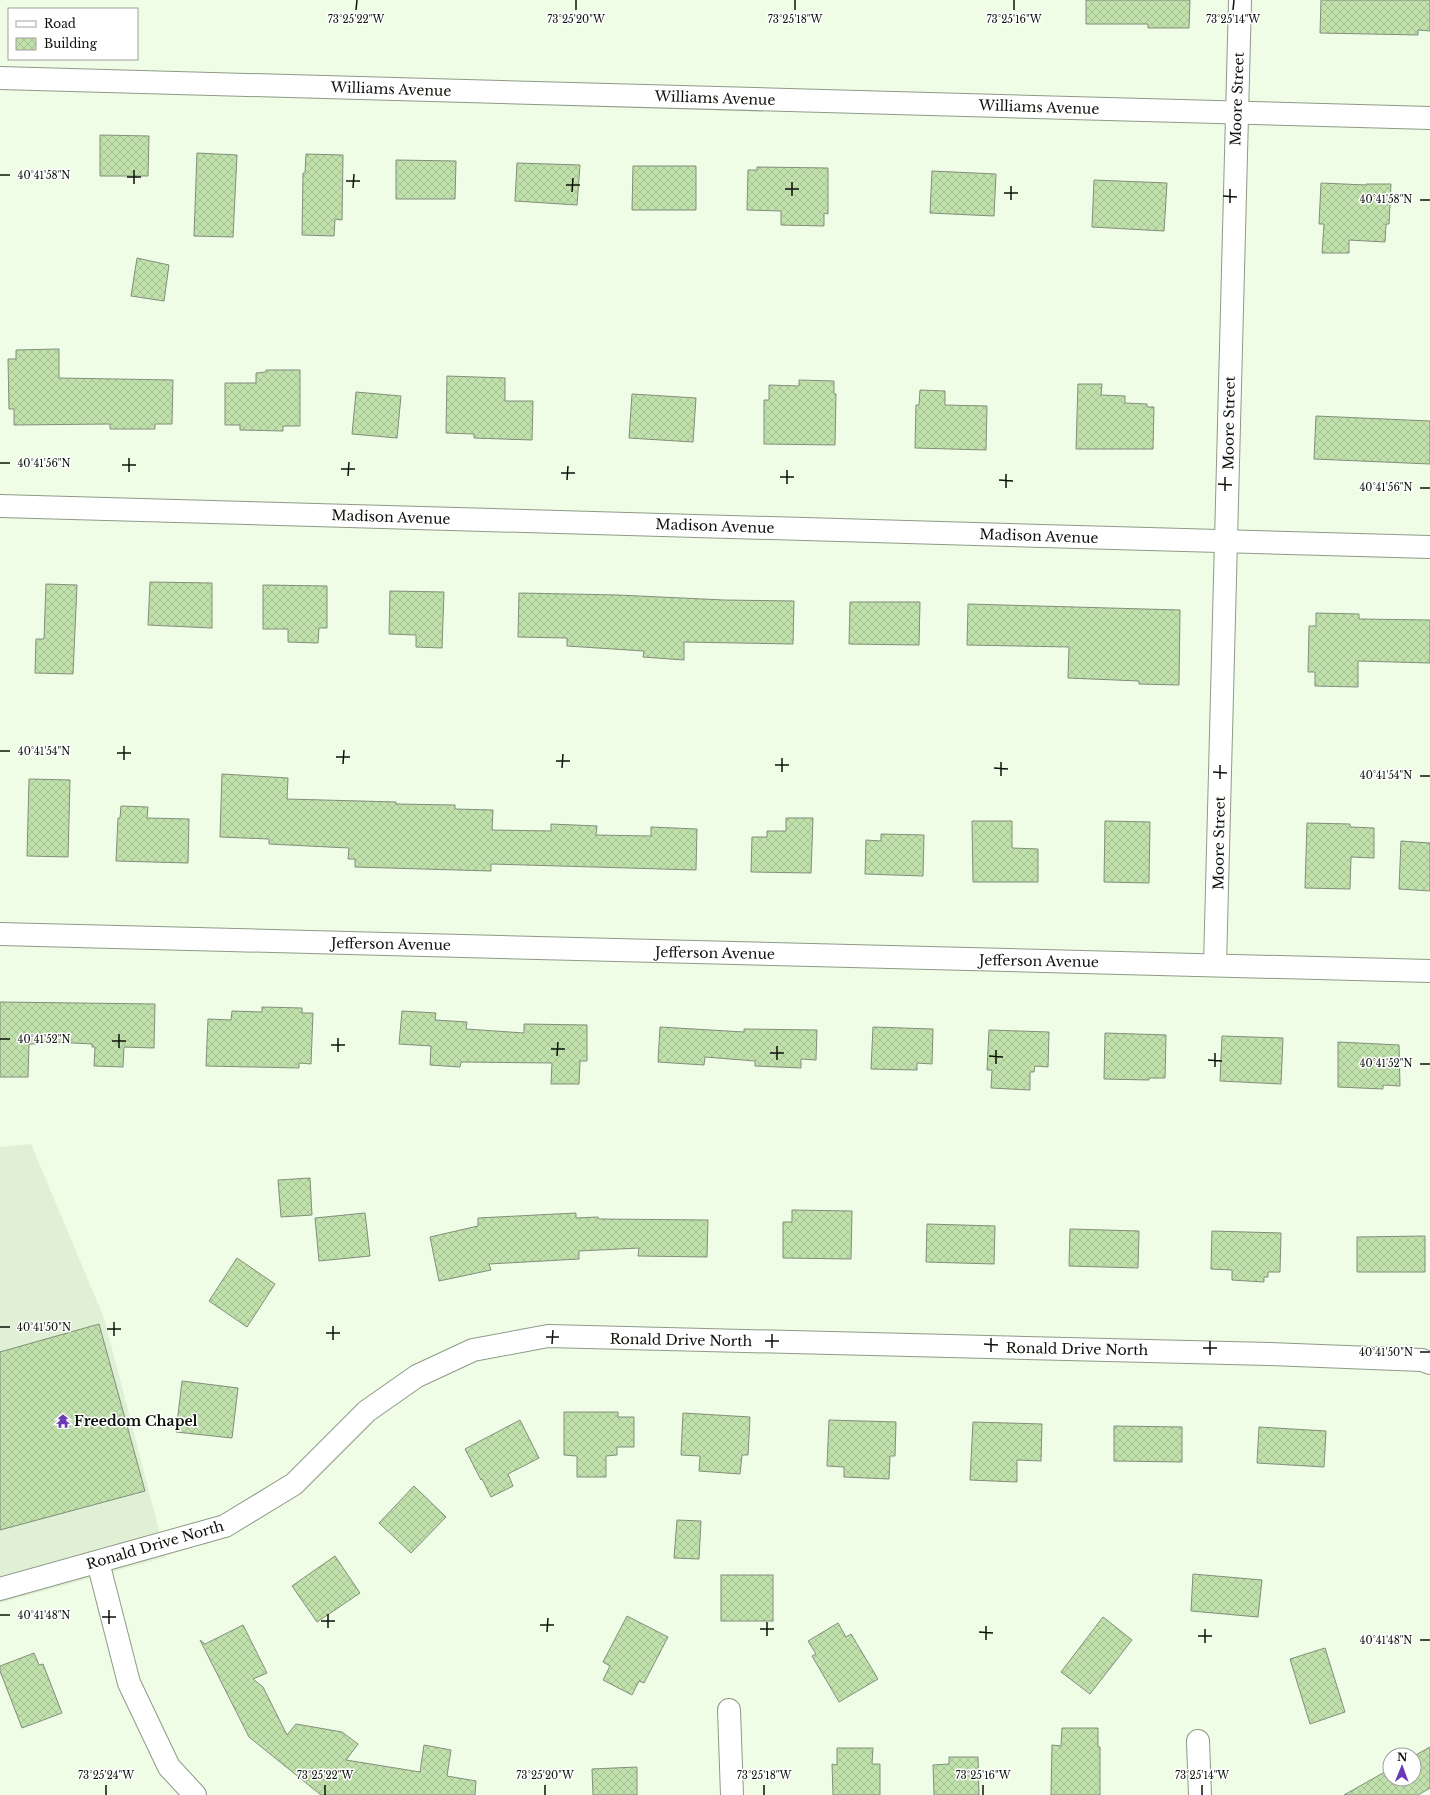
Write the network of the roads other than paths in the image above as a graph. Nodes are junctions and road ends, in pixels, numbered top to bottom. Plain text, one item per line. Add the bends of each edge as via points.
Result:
1 (1240, 0) edge
2 (0, 78) edge
3 (1237, 113) junction
4 (1430, 118) edge
5 (0, 506) edge
6 (1226, 541) junction
7 (1430, 548) edge
8 (0, 934) edge
9 (1215, 965) junction
10 (1430, 971) edge
11 (1430, 1363) edge
12 (98, 1562) junction
13 (0, 1589) edge
14 (729, 1710) dead end
15 (1198, 1741) dead end
16 (195, 1795) edge
17 (732, 1795) edge
18 (1200, 1795) edge

1 - 3 street, Moore Street
2 - 3 street, Williams Avenue
3 - 4 street, Williams Avenue
3 - 6 street, Moore Street
5 - 6 street, Madison Avenue
6 - 7 street, Madison Avenue
6 - 9 street, Moore Street
8 - 9 street, Jefferson Avenue
9 - 10 street, Jefferson Avenue
11 - 12 street, Ronald Drive North via 1422,1360 1269,1354 548,1336 473,1350 417,1376 367,1410 294,1484 225,1526
12 - 13 street, Ronald Drive North
12 - 16 street via 129,1683 169,1767
14 - 17 street
15 - 18 street

